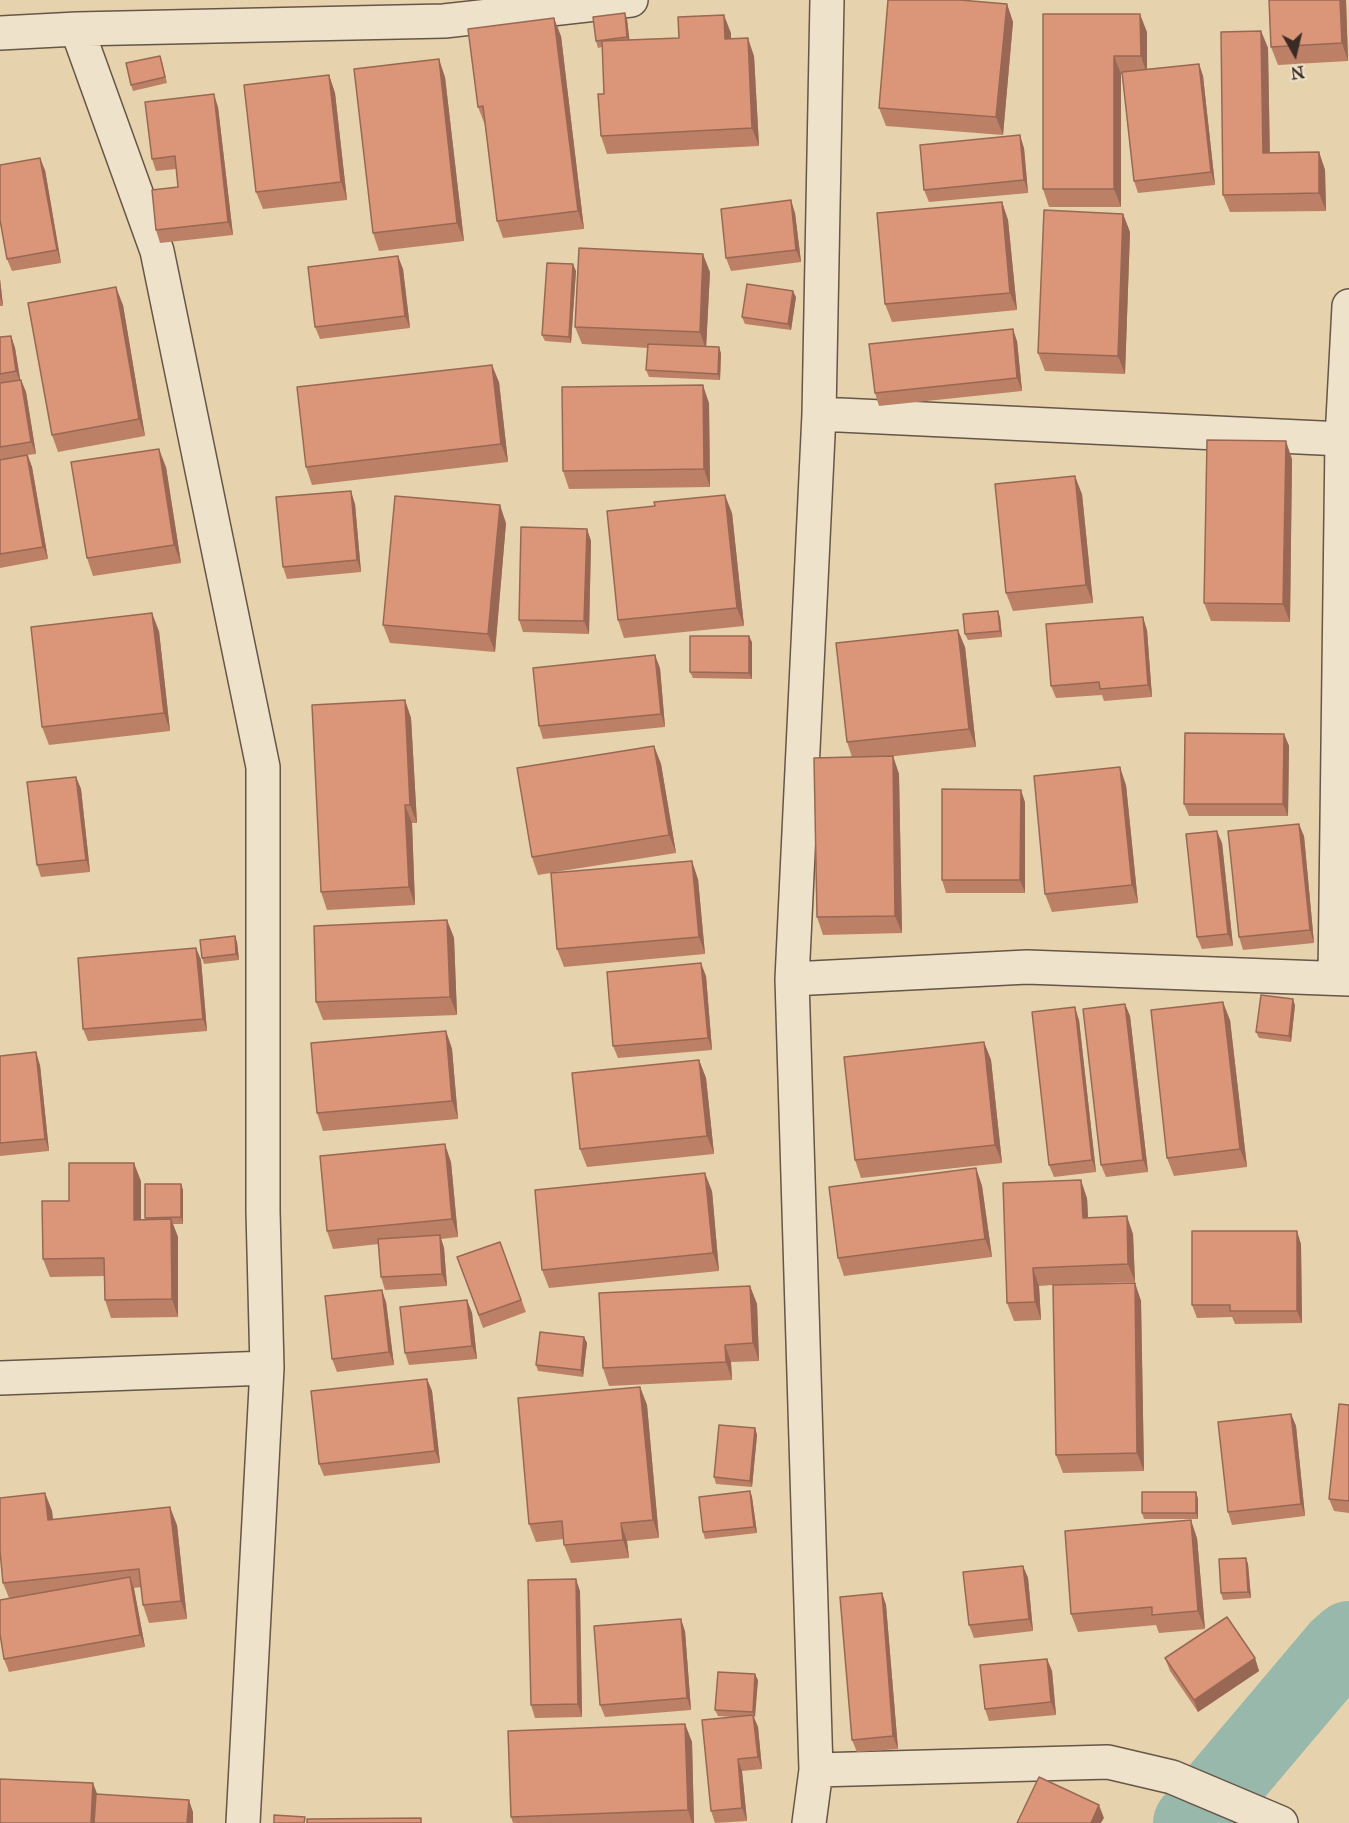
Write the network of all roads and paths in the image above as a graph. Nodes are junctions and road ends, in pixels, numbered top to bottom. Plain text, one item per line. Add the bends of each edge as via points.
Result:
1 (631, 0) edge
2 (827, 0) edge
3 (255, 13) edge
4 (76, 29) junction
5 (0, 33) edge
6 (1349, 306) edge
7 (819, 414) junction
8 (1342, 439) junction
9 (1342, 978) edge
10 (792, 979) junction
11 (267, 1368) junction
12 (0, 1378) edge
13 (816, 1770) junction
14 (243, 1823) edge
15 (809, 1823) edge
16 (1279, 1823) edge

1 - 3 street via 444,21
2 - 7 street
3 - 4 street
4 - 5 street
4 - 11 street via 157,251 262,767
6 - 8 street
7 - 8 street
7 - 10 street
8 - 9 street
9 - 10 street via 1027,967
10 - 13 street
11 - 12 street
11 - 14 street
13 - 15 street
13 - 16 street via 1108,1762 1172,1777

